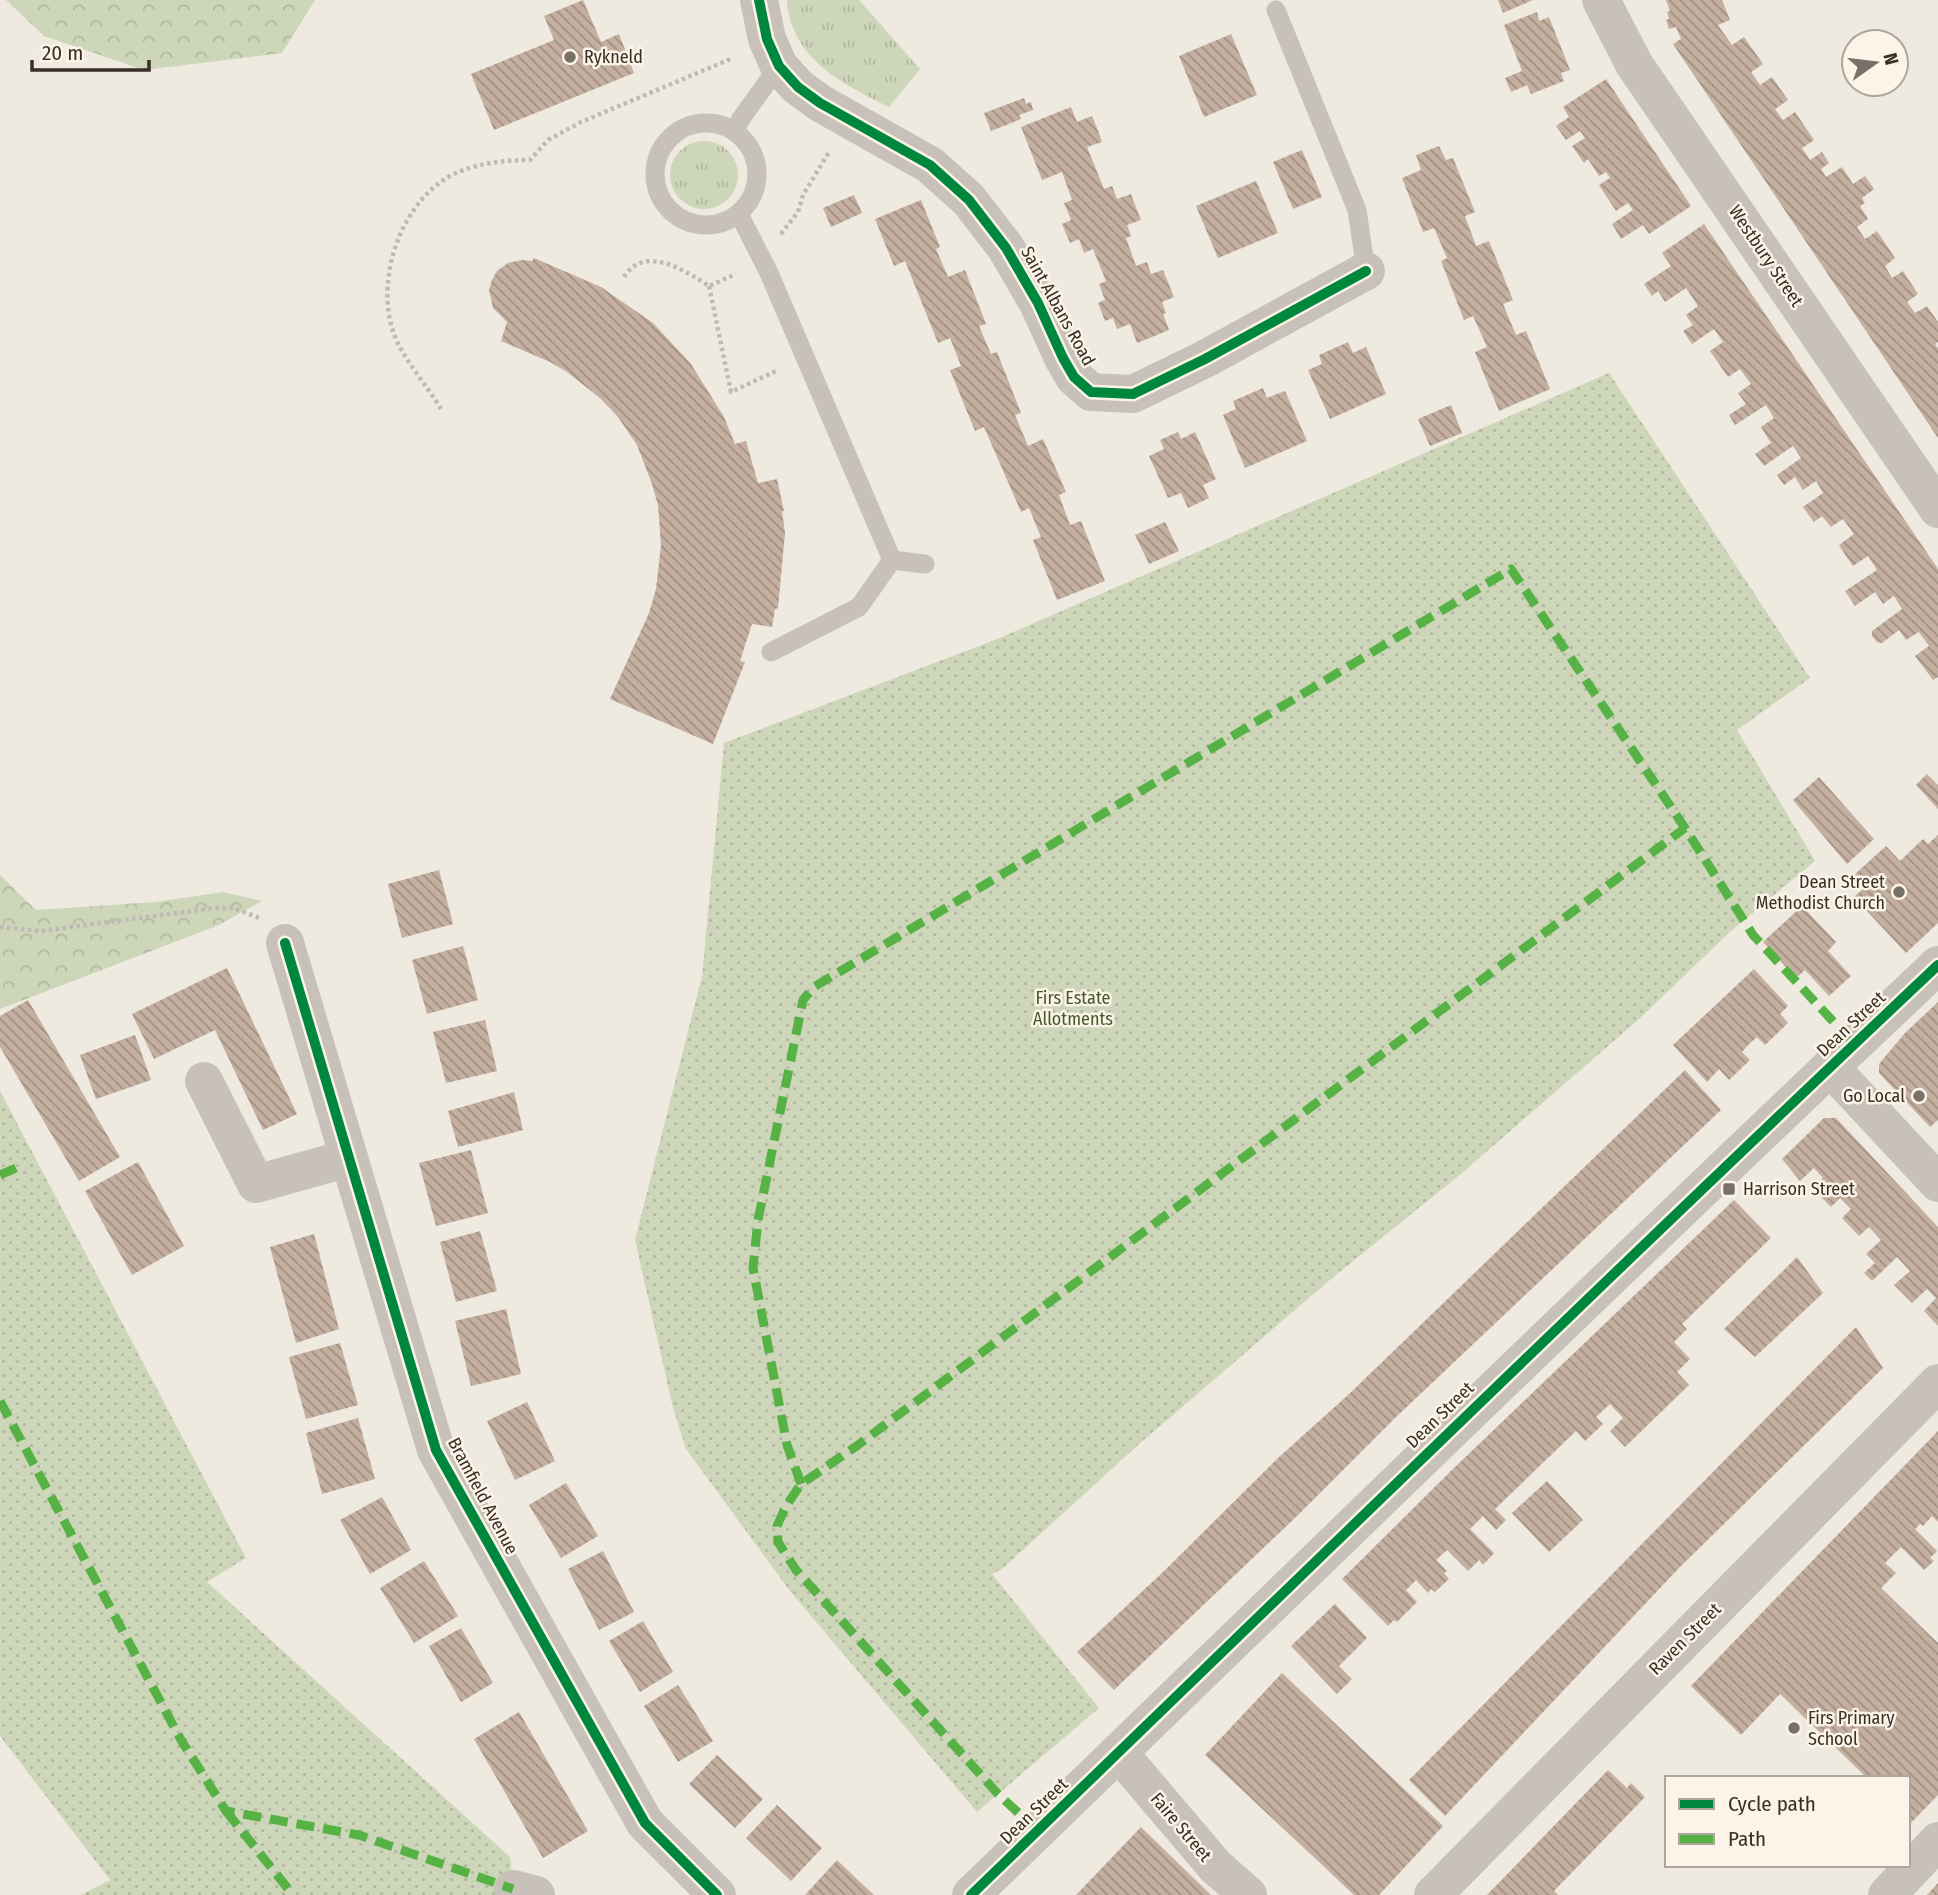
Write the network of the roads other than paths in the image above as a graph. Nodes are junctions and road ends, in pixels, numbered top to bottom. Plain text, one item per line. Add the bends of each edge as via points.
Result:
1 (758, 0) edge
2 (1601, 0) edge
3 (1276, 10) dead end
4 (779, 66) junction
5 (735, 132) junction
6 (739, 214) junction
7 (1366, 271) joint
8 (1938, 509) edge
9 (892, 560) junction
10 (925, 564) dead end
11 (771, 652) dead end
12 (285, 943) road end
13 (1938, 965) edge
14 (1830, 1067) junction
15 (204, 1080) dead end
16 (349, 1158) junction
17 (1938, 1183) edge
18 (1938, 1383) edge
19 (1120, 1754) junction
20 (1938, 1841) edge
21 (717, 1895) edge
22 (971, 1895) edge
23 (1248, 1895) edge
24 (1433, 1895) edge
25 (1886, 1895) edge

1 - 4 street, Saint Albans Road
2 - 8 street, Westbury Street via 1634,64
3 - 7 lane via 1357,210
4 - 5 lane
4 - 7 street, Saint Albans Road via 820,103 930,165 969,200 1006,248 1074,377 1091,391 1133,394
5 - 6 lane via 751,150 757,172 753,194
5 - 6 lane via 720,124 684,126 670,136 654,167 655,185 673,215 707,226
6 - 9 lane via 756,243
9 - 10 lane
9 - 11 lane via 859,607
12 - 16 street, Bramfield Avenue
13 - 14 street, Dean Street
14 - 17 street
14 - 19 street, Dean Street via 1398,1480
15 - 16 street via 256,1184
16 - 21 street, Bramfield Avenue via 436,1450 645,1823
18 - 24 street, Raven Street
19 - 22 street, Dean Street
19 - 23 street, Faire Street via 1215,1866
20 - 25 street

